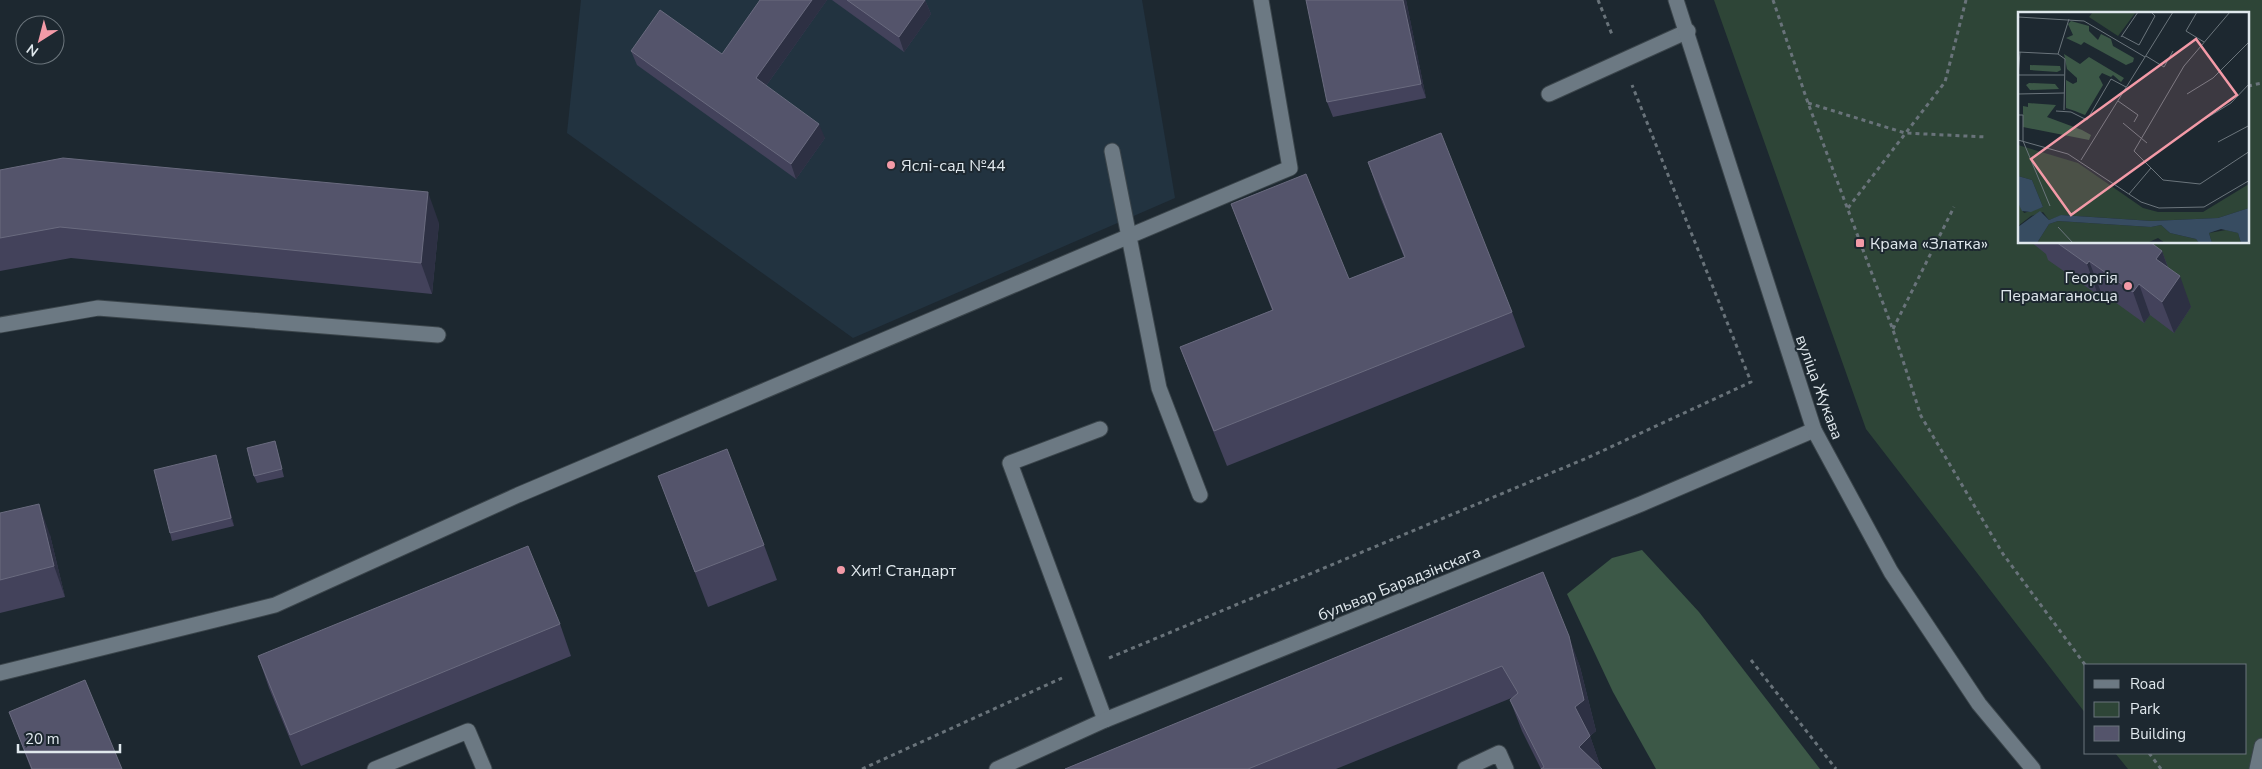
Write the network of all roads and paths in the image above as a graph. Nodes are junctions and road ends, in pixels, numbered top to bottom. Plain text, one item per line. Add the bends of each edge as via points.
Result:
1 (1261, 0) edge
2 (1598, 0) edge
3 (1676, 0) edge
4 (1774, 0) edge
5 (1966, 0) edge
6 (1688, 31) junction
7 (1622, 61) junction
8 (1549, 94) dead end
9 (1808, 102) junction
10 (1906, 133) junction
11 (1986, 138) dead end
12 (1112, 151) dead end
13 (1954, 207) dead end
14 (1848, 209) junction
15 (1128, 237) junction
16 (0, 325) edge
17 (1893, 330) junction
18 (438, 335) dead end
19 (1100, 429) dead end
20 (1814, 430) junction
21 (1200, 495) dead end
22 (1751, 660) dead end
23 (2085, 664) edge
24 (1085, 668) junction
25 (0, 673) edge
26 (1105, 720) junction
27 (2262, 746) edge
28 (2150, 754) edge
29 (375, 769) edge
30 (484, 769) edge
31 (862, 769) edge
32 (997, 769) edge
33 (1464, 769) edge
34 (1506, 769) edge
35 (1836, 769) edge
36 (2033, 769) edge
37 (2161, 769) edge
38 (2257, 769) edge

1 - 15 street via 1290,168
2 - 7 path
3 - 6 street, вуліца Жукава
4 - 9 path
5 - 10 path via 1945,82
6 - 7 street
6 - 20 street, вуліца Жукава
7 - 8 street
7 - 24 path via 1751,382 1587,458
9 - 10 path
9 - 14 path
10 - 11 path
10 - 14 path
12 - 15 street
13 - 17 path
14 - 17 path
15 - 21 street via 1159,388
15 - 25 street via 518,495 275,605
16 - 18 street via 98,308
17 - 23 path via 1921,416 2003,554
19 - 24 street via 1010,463
20 - 26 street, бульвар Барадзінскага via 1641,504
20 - 36 street, вуліца Жукава via 1891,572 1979,704
22 - 35 path
24 - 26 street
24 - 31 path
26 - 32 street, бульвар Барадзінскага
27 - 38 street
28 - 37 path
29 - 30 street via 468,731
33 - 34 street via 1500,753

